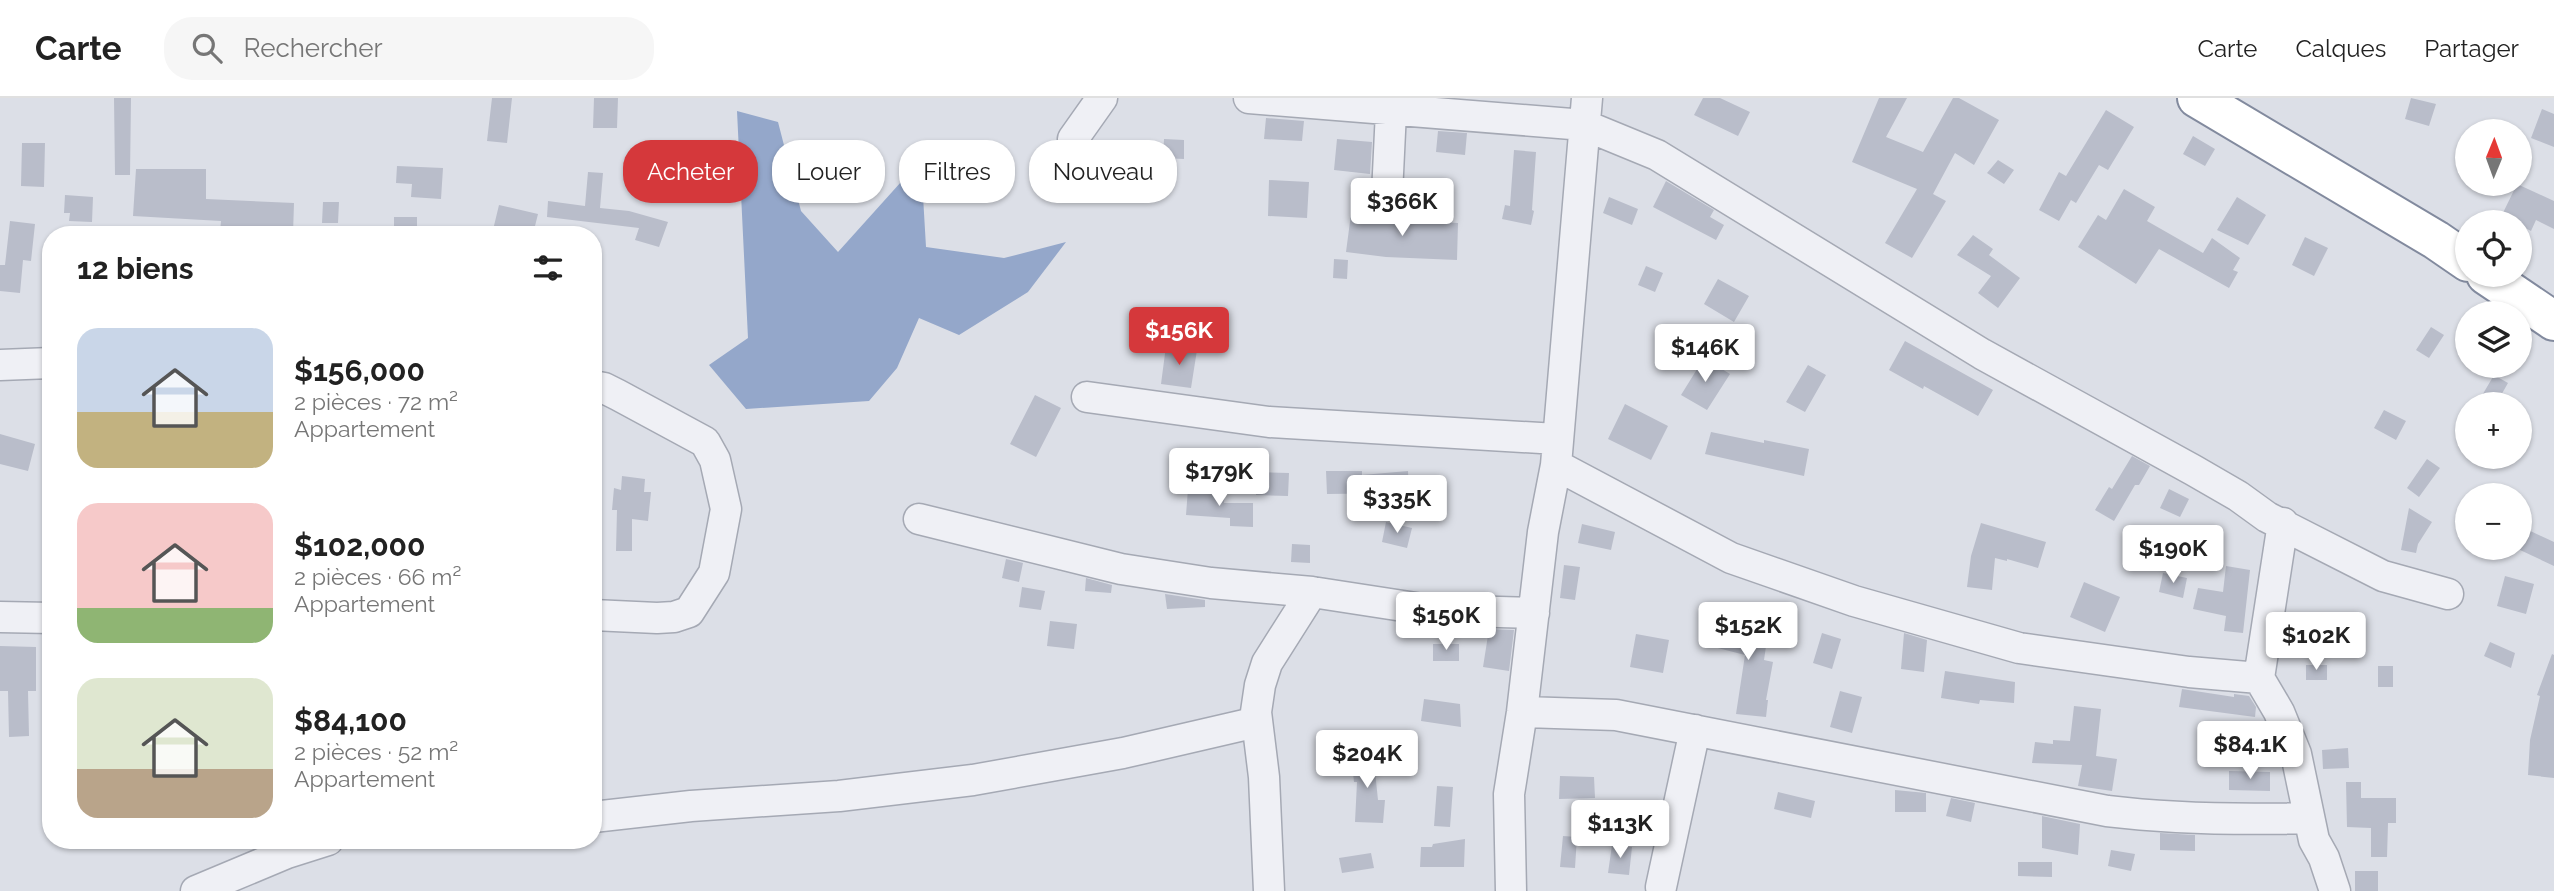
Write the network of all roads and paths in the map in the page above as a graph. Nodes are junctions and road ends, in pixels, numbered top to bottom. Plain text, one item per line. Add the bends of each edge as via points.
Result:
1 (1102, 98) edge
2 (1248, 98) edge
3 (2197, 98) edge
4 (1391, 111) junction
5 (1586, 112) edge
6 (1073, 139) dead end
7 (1387, 194) dead end
8 (2455, 254) edge
9 (2504, 287) edge
10 (2554, 321) edge
11 (42, 363) edge
12 (0, 365) edge
13 (602, 388) edge
14 (1087, 397) dead end
15 (1556, 452) junction
16 (919, 519) dead end
17 (2283, 523) junction
18 (1312, 592) junction
19 (2448, 594) dead end
20 (1534, 613) junction
21 (602, 615) edge
22 (0, 617) edge
23 (42, 618) edge
24 (2259, 678) junction
25 (1522, 712) junction
26 (1257, 722) junction
27 (1695, 730) junction
28 (602, 816) edge
29 (2309, 818) junction
30 (300, 849) edge
31 (1661, 887) dead end
32 (196, 891) edge
33 (1269, 891) edge
34 (1511, 891) edge
35 (2335, 891) edge

1 - 6 street
2 - 4 street
3 - 8 highway
4 - 5 street
4 - 7 street
5 - 15 street
5 - 17 street via 1982,354
9 - 10 highway
11 - 12 street
13 - 21 street via 705,442 716,460 726,509 713,573 689,612 657,618
14 - 15 street via 1269,422
15 - 20 street
15 - 24 street via 1731,558 1867,604 2019,648
16 - 18 street via 1121,569
17 - 19 street via 2383,576
17 - 24 street
18 - 20 street via 1429,610
18 - 26 street via 1267,663
20 - 25 street
22 - 23 street
24 - 29 street via 2296,754
25 - 27 street via 1616,715
25 - 34 street via 1509,794
26 - 28 street via 1123,753 973,780
26 - 33 street
27 - 29 street via 2106,811 2175,818
27 - 31 street
29 - 35 street
30 - 32 street

